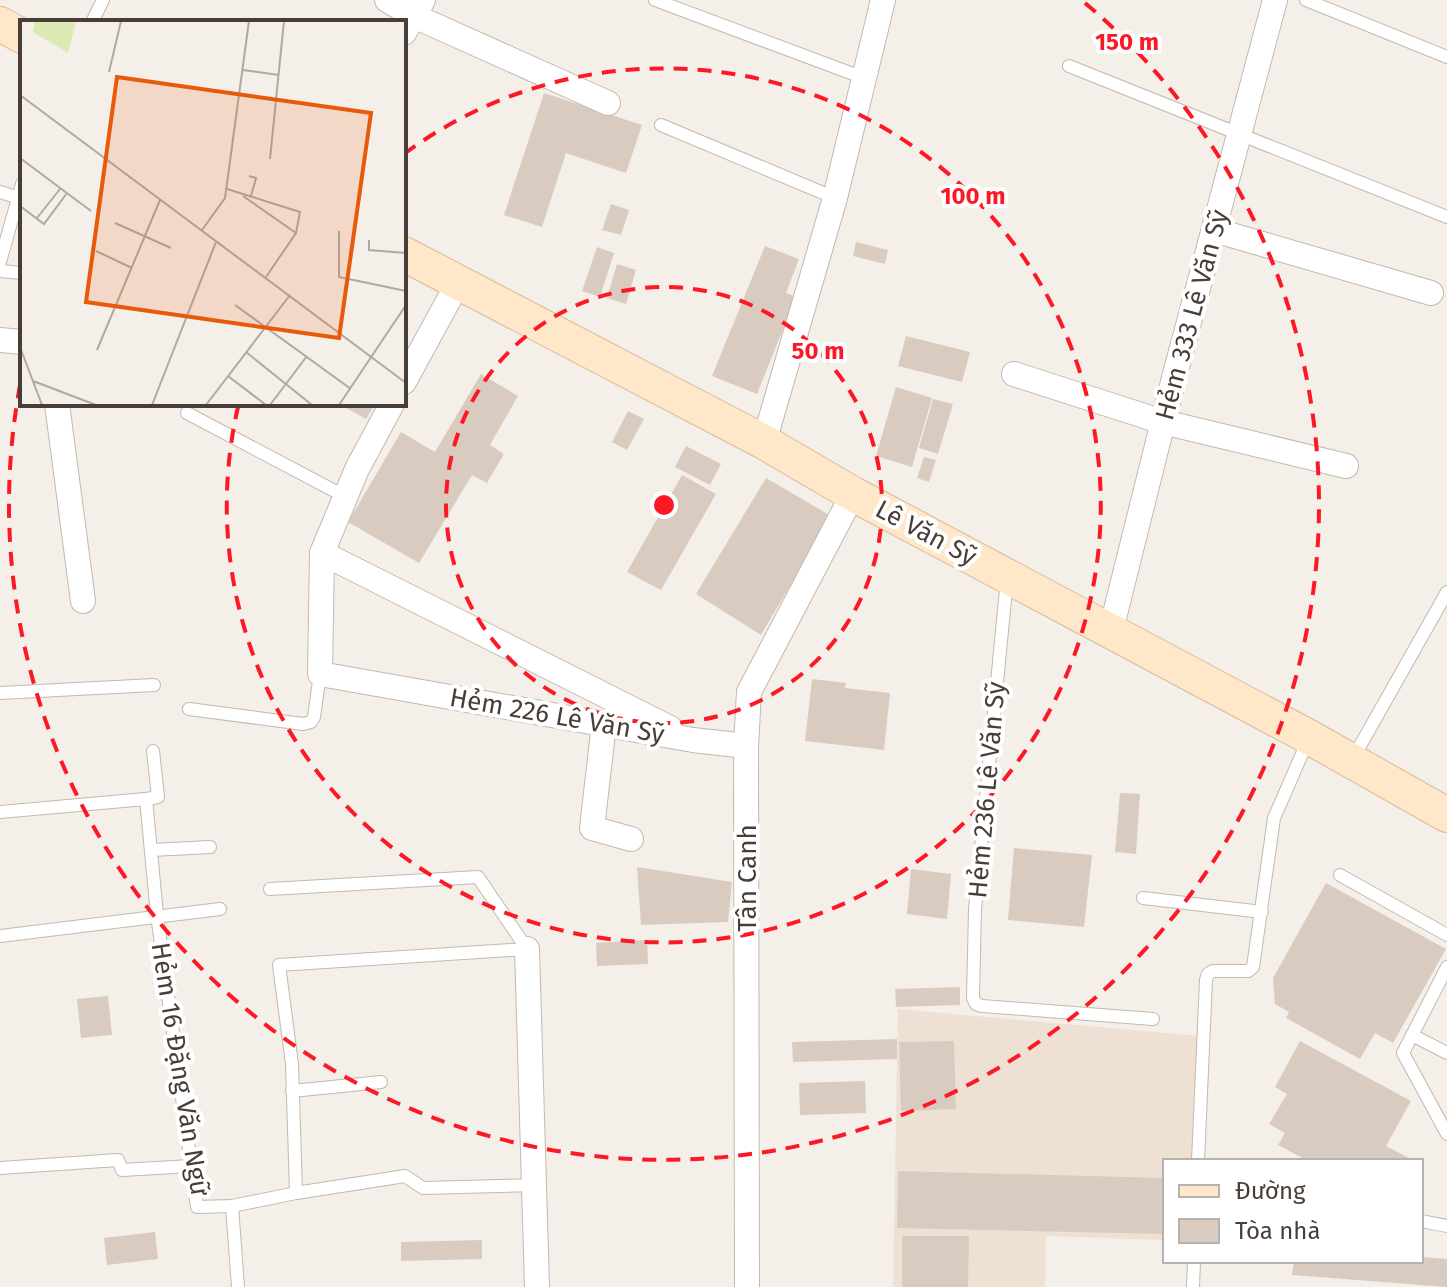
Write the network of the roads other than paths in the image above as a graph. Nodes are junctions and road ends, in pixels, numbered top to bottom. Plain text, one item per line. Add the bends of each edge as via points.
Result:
1 (103, 0) edge
2 (387, 0) edge
3 (655, 0) edge
4 (883, 0) edge
5 (1275, 0) edge
6 (1306, 0) edge
7 (413, 16) edge
8 (93, 20) edge
9 (0, 24) edge
10 (20, 35) edge
11 (1447, 57) edge
12 (1069, 66) dead end
13 (864, 78) junction
14 (608, 103) dead end
15 (661, 125) dead end
16 (1241, 133) junction
17 (0, 192) edge
18 (19, 198) edge
19 (835, 198) junction
20 (1447, 217) edge
21 (1214, 230) junction
22 (406, 255) edge
23 (0, 262) edge
24 (0, 271) edge
25 (20, 273) edge
26 (458, 283) junction
27 (1431, 293) dead end
28 (0, 340) edge
29 (20, 342) edge
30 (1014, 374) dead end
31 (406, 378) edge
32 (57, 406) edge
33 (391, 406) edge
34 (187, 413) dead end
35 (1163, 422) junction
36 (764, 442) junction
37 (1346, 466) dead end
38 (853, 494) junction
39 (346, 497) junction
40 (322, 553) junction
41 (1007, 576) junction
42 (1447, 592) edge
43 (83, 601) dead end
44 (1111, 630) junction
45 (320, 674) junction
46 (154, 685) dead end
47 (0, 693) edge
48 (189, 709) dead end
49 (604, 724) junction
50 (1309, 737) junction
51 (693, 740) junction
52 (746, 746) junction
53 (153, 751) dead end
54 (1352, 761) junction
55 (146, 799) junction
56 (0, 812) edge
57 (1447, 815) edge
58 (631, 839) dead end
59 (210, 847) dead end
60 (151, 850) junction
61 (1340, 875) dead end
62 (270, 889) dead end
63 (1143, 898) dead end
64 (220, 909) dead end
65 (1262, 912) junction
66 (157, 915) junction
67 (1447, 935) edge
68 (0, 936) edge
69 (527, 949) junction
70 (1447, 967) edge
71 (1153, 1019) dead end
72 (1412, 1035) junction
73 (1447, 1053) edge
74 (381, 1082) dead end
75 (292, 1091) junction
76 (1447, 1134) edge
77 (1198, 1159) edge
78 (191, 1166) junction
79 (0, 1168) edge
80 (534, 1185) junction
81 (296, 1193) junction
82 (232, 1206) junction
83 (1423, 1221) edge
84 (1447, 1226) edge
85 (1194, 1263) edge
86 (238, 1287) edge
87 (536, 1287) edge
88 (747, 1287) edge
89 (1193, 1287) edge

1 - 8 lane
2 - 7 street
3 - 13 lane
4 - 13 street
5 - 16 street, Hẻm 333 Lê Văn Sỹ
6 - 11 lane
7 - 14 street
9 - 10 main road
12 - 16 lane
13 - 19 street
15 - 19 lane
16 - 20 lane
16 - 21 street, Hẻm 333 Lê Văn Sỹ
17 - 18 lane
18 - 23 lane
19 - 36 street
21 - 27 street
21 - 35 street, Hẻm 333 Lê Văn Sỹ
22 - 26 main road, Lê Văn Sỹ
24 - 25 lane
26 - 31 street
26 - 36 main road, Lê Văn Sỹ
28 - 29 street
30 - 35 street
32 - 43 street
33 - 39 street
34 - 39 lane
35 - 37 street
35 - 44 street, Hẻm 333 Lê Văn Sỹ
36 - 38 main road, Lê Văn Sỹ
38 - 41 main road, Lê Văn Sỹ
38 - 52 street, Tân Canh via 749,692
39 - 40 street
40 - 45 street
40 - 51 street, Hẻm 226 Lê Văn Sỹ
41 - 44 main road, Lê Văn Sỹ
41 - 71 lane, Hẻm 236 Lê Văn Sỹ via 975,910 973,998 976,1004
42 - 54 lane
44 - 50 main road, Lê Văn Sỹ
45 - 48 lane via 311,722
45 - 49 street, Hẻm 226 Lê Văn Sỹ
46 - 47 lane
49 - 51 street, Hẻm 226 Lê Văn Sỹ
49 - 58 street via 592,828
50 - 54 main road, Lê Văn Sỹ
50 - 65 lane via 1274,818
51 - 52 street
52 - 88 street, Tân Canh
53 - 55 lane via 158,797
54 - 57 main road, Lê Văn Sỹ
55 - 56 lane
55 - 60 lane
59 - 60 lane
60 - 66 lane
61 - 67 lane
62 - 69 lane via 478,877
63 - 65 lane
64 - 66 lane
65 - 77 lane via 1253,967 1208,974
66 - 68 lane, Hẻm 16 Đặng Văn Ngữ
66 - 78 lane, Hẻm 16 Đặng Văn Ngữ
69 - 75 lane via 279,965
69 - 80 street
70 - 72 lane
72 - 73 lane
72 - 76 lane via 1403,1053
74 - 75 lane
75 - 81 lane
78 - 79 lane via 122,1170 118,1160
78 - 82 lane, Hẻm 16 Đặng Văn Ngữ via 197,1207
80 - 81 lane via 423,1188 405,1176
80 - 87 street
81 - 82 lane
82 - 86 lane
83 - 84 lane
85 - 89 lane

